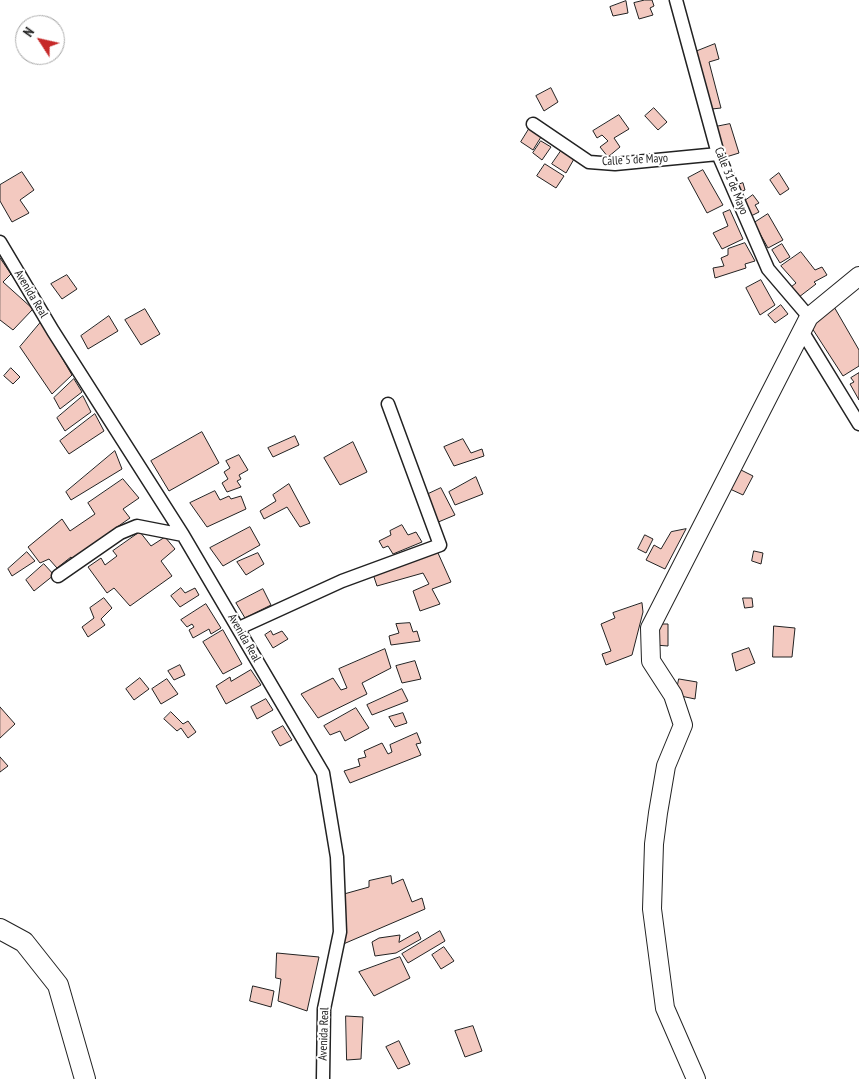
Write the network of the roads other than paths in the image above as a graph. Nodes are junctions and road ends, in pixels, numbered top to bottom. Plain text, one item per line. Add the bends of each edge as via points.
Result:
1 (676, 0) edge
2 (533, 124) dead end
3 (718, 154) junction
4 (0, 242) edge
5 (859, 276) edge
6 (806, 324) junction
7 (388, 404) dead end
8 (859, 424) edge
9 (183, 535) junction
10 (58, 576) dead end
11 (239, 628) junction
12 (0, 929) edge
13 (86, 1079) edge
14 (323, 1079) edge
15 (696, 1079) edge

1 - 3 street, Calle 31 de Mayo
2 - 3 street, Calle 5 de Mayo via 589,162 615,164
3 - 6 street, Calle 31 de Mayo via 768,269
4 - 9 street, Avenida Real
5 - 6 street
6 - 8 street, Calle 31 de Mayo
6 - 15 street via 650,628 651,661 673,696 683,726 666,766 658,813 652,909 665,1008
7 - 11 street via 440,545 342,581
9 - 10 street via 137,526 120,533
9 - 11 street, Avenida Real
11 - 14 street, Avenida Real via 323,773 337,857 340,932 324,1009
12 - 13 main road via 24,942 58,985

